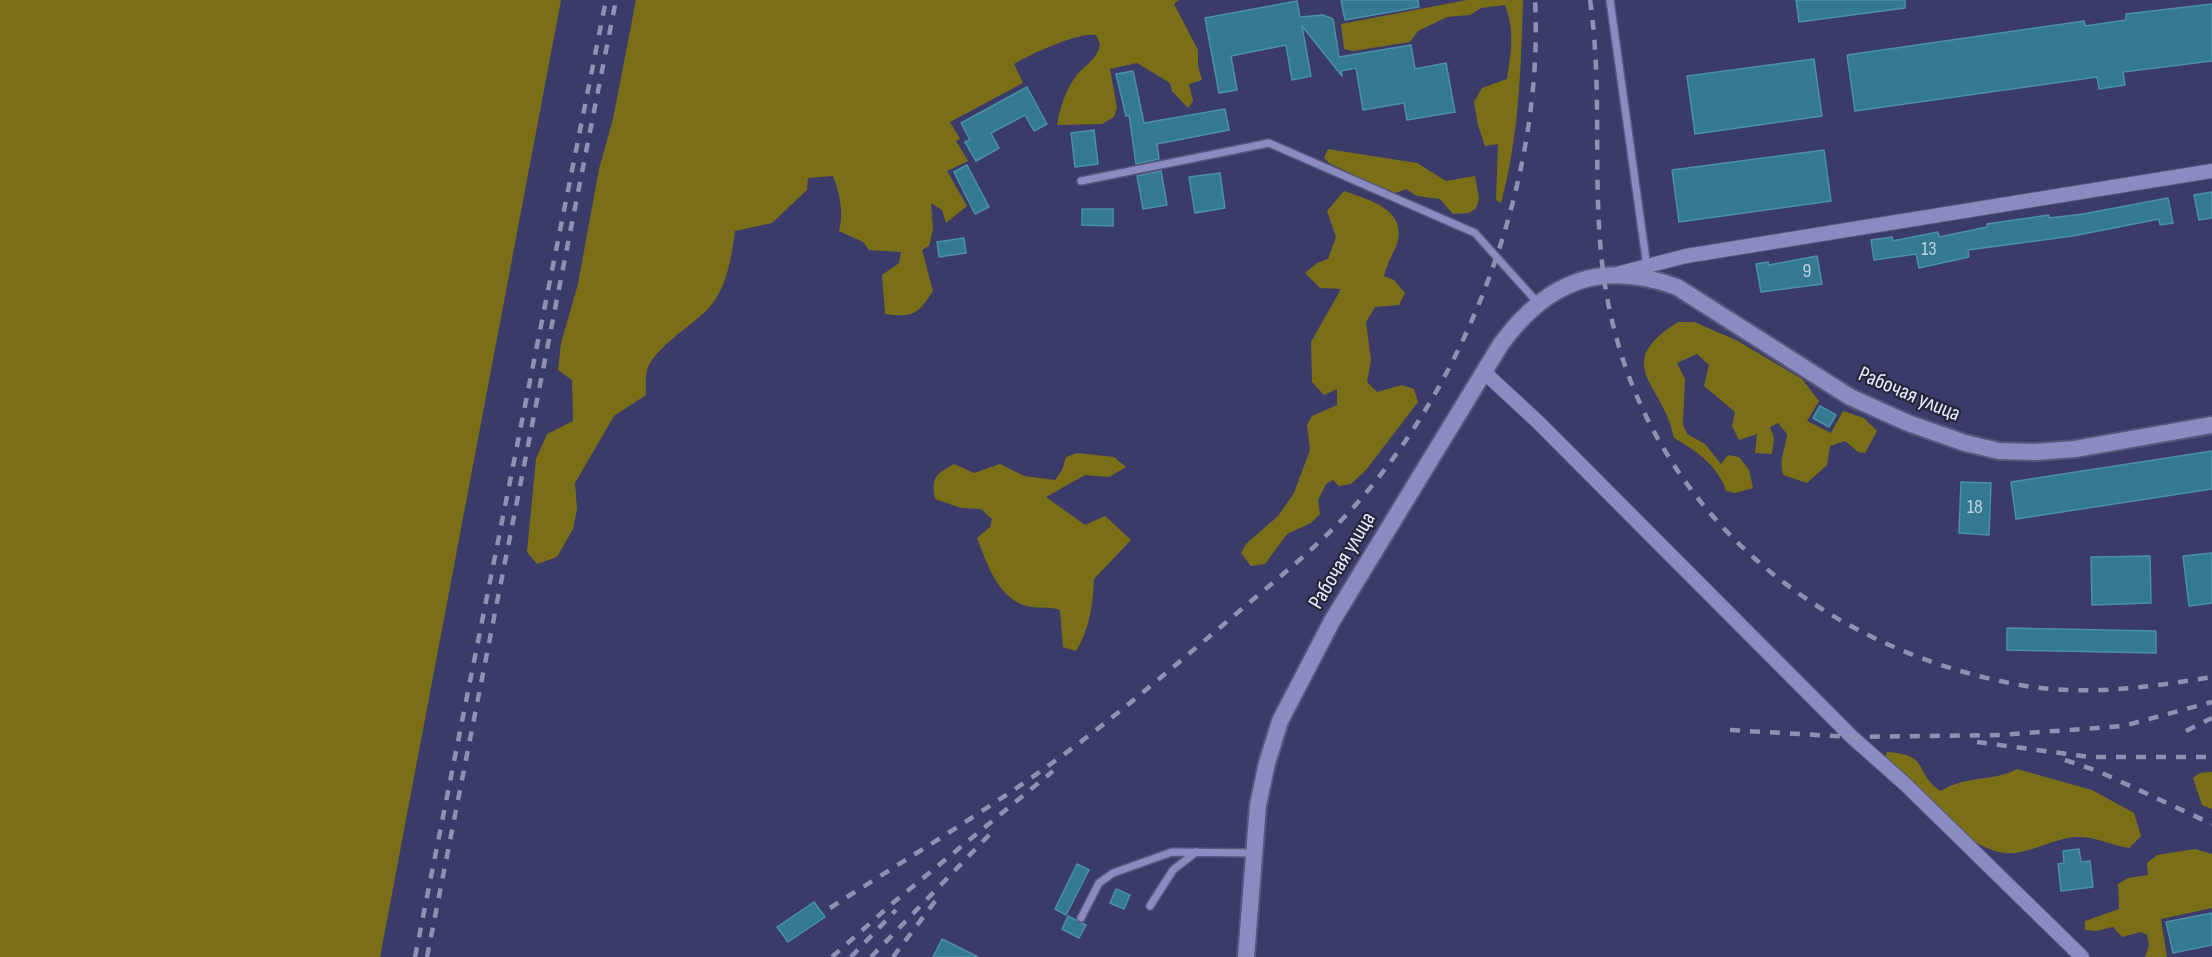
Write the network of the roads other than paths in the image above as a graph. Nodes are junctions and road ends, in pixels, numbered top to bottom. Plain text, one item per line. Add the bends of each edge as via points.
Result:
1 (1610, 0) edge
2 (2212, 171) edge
3 (1081, 181) dead end
4 (1647, 267) junction
5 (1617, 273) junction
6 (1538, 303) junction
7 (1485, 373) junction
8 (2212, 425) edge
9 (1196, 852) junction
10 (1253, 853) junction
11 (1150, 906) dead end
12 (1081, 918) dead end
13 (1246, 957) edge
14 (2082, 957) edge

1 - 4 lane
2 - 4 street, Рабочая улица via 1686,256
3 - 6 lane via 1269,142 1475,233
4 - 5 street, Рабочая улица
5 - 6 street, Рабочая улица via 1577,283
5 - 8 street, Рабочая улица via 1648,277 1677,287 1850,397 1965,443 1999,451 2035,452 2075,449
6 - 7 street, Рабочая улица via 1519,320
7 - 10 street, Рабочая улица via 1301,676 1267,763
7 - 14 street via 1852,737
9 - 10 lane
9 - 11 lane via 1173,870
9 - 12 lane via 1172,852 1113,873 1099,883
10 - 13 street, Рабочая улица

